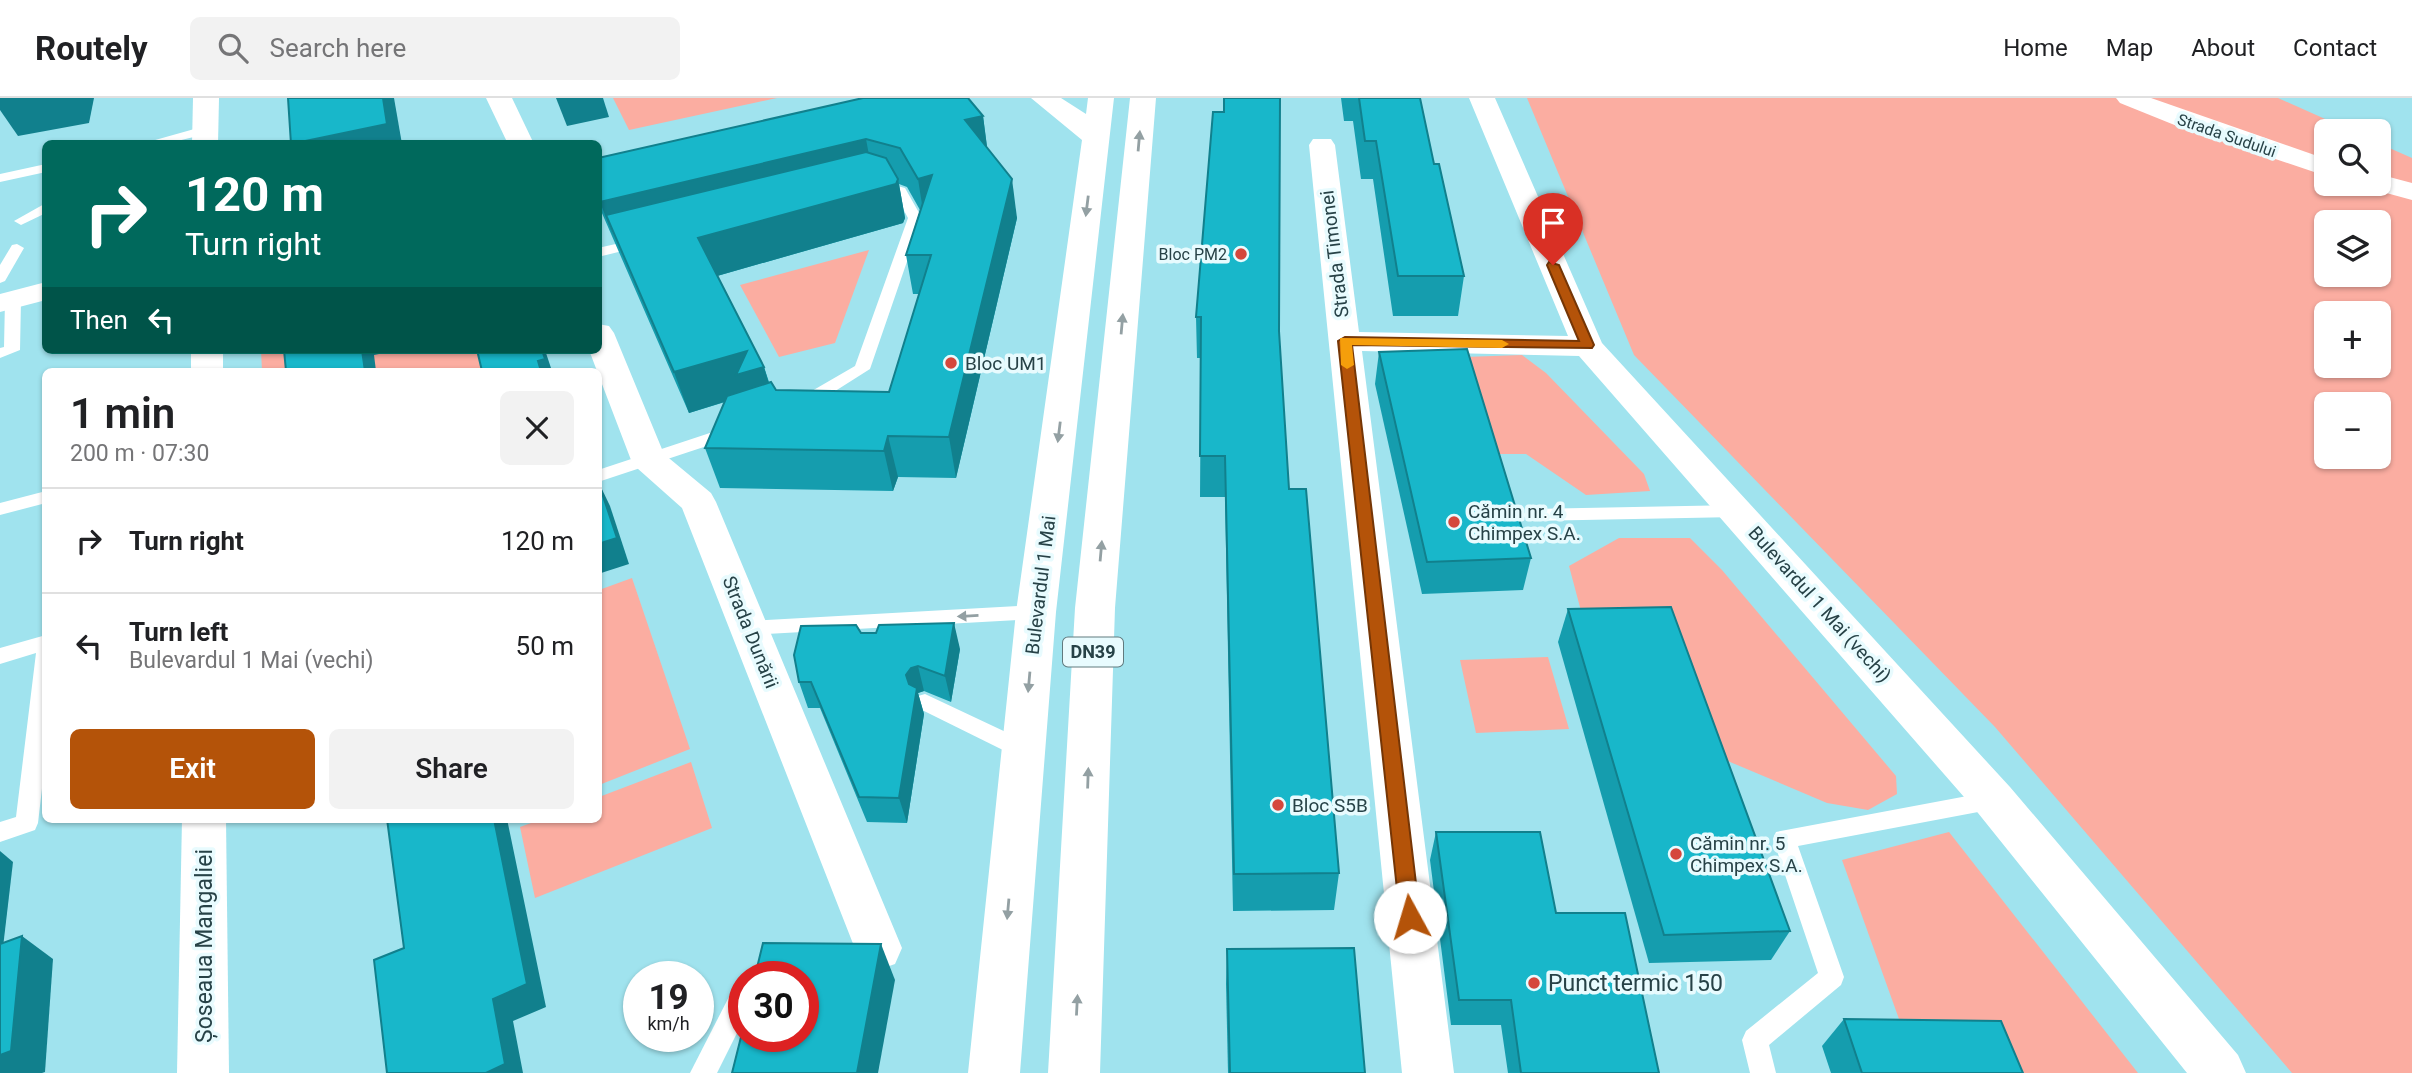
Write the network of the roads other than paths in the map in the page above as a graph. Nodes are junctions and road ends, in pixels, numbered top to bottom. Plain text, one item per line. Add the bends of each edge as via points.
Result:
1 (206, 98) edge
2 (499, 98) edge
3 (1044, 98) edge
4 (1101, 98) edge
5 (1482, 98) edge
6 (2129, 98) edge
7 (1144, 99) edge
8 (205, 137) edge
9 (1096, 138) junction
10 (180, 140) edge
11 (519, 140) edge
12 (1322, 145) dead end
13 (2314, 164) edge
14 (42, 169) edge
15 (0, 178) edge
16 (2391, 186) edge
17 (861, 188) edge
18 (2412, 192) edge
19 (42, 209) edge
20 (21, 221) dead end
21 (664, 237) edge
22 (17, 248) dead end
23 (602, 252) edge
24 (42, 291) edge
25 (4, 293) edge
26 (1345, 341) junction
27 (602, 343) edge
28 (1588, 345) junction
29 (0, 353) edge
30 (791, 411) edge
31 (752, 424) edge
32 (649, 460) junction
33 (602, 474) edge
34 (42, 498) edge
35 (0, 509) edge
36 (1737, 511) junction
37 (1531, 514) dead end
38 (1036, 612) junction
39 (749, 628) junction
40 (42, 643) edge
41 (0, 656) edge
42 (42, 689) edge
43 (925, 702) dead end
44 (1023, 750) junction
45 (1994, 800) junction
46 (204, 823) edge
47 (0, 832) edge
48 (865, 951) edge
49 (728, 1024) edge
50 (203, 1073) edge
51 (703, 1073) edge
52 (994, 1073) edge
53 (1074, 1073) edge
54 (1428, 1073) edge
55 (1763, 1073) edge
56 (2220, 1073) edge

1 - 8 street
2 - 11 street
3 - 9 street
4 - 9 street, Bulevardul 1 Mai
5 - 28 street, Bulevardul 1 Mai (vechi)
6 - 13 street, Strada Sudului
53 -> 7 street, DN39 via 1095,608
8 - 10 lane
9 -> 38 street, Bulevardul 1 Mai
12 - 26 street, Strada Timonei
14 - 15 lane
16 - 18 street
17 - 30 lane via 874,184 900,191 915,218 862,369
19 - 20 lane
21 - 23 lane
22 - 25 lane
24 - 25 street
25 - 29 lane via 12,350
26 - 28 street
26 - 54 street, Strada Timonei
27 - 32 street, Strada Dunării
28 - 36 street, Bulevardul 1 Mai (vechi)
31 - 32 lane
32 - 33 lane
32 - 39 street, Strada Dunării via 698,502
34 - 35 lane
36 - 37 lane
36 - 45 street, Bulevardul 1 Mai (vechi)
38 -> 39 lane via 877,631
38 -> 44 street, Bulevardul 1 Mai
39 - 48 street, Strada Dunării
40 - 41 lane
42 - 47 lane via 27,823
43 - 44 lane
44 -> 52 street, Bulevardul 1 Mai
45 - 55 lane via 1784,839 1832,977 1755,1040
45 - 56 street, Bulevardul 1 Mai (vechi)
46 - 50 street, Șoseaua Mangaliei
49 - 51 lane

